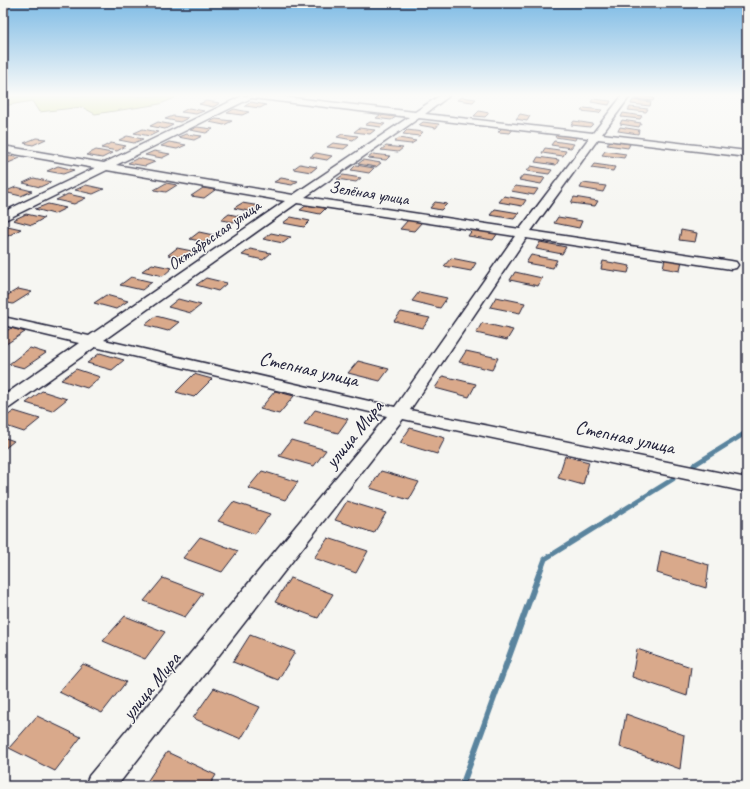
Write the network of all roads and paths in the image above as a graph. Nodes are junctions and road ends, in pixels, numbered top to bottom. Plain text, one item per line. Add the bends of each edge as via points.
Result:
1 (175, 133) edge
2 (392, 133) edge
3 (568, 133) edge
4 (597, 133) edge
5 (595, 136) junction
6 (3, 149) edge
7 (747, 154) edge
8 (107, 166) junction
9 (295, 199) junction
10 (3, 217) edge
11 (523, 233) junction
12 (732, 265) dead end
13 (3, 320) edge
14 (92, 341) junction
15 (3, 404) edge
16 (399, 413) junction
17 (747, 485) edge
18 (99, 786) edge

1 - 8 street
2 - 9 street, Октябрьская улица
3 - 5 street
4 - 5 street, улица Мира
5 - 7 street
5 - 11 street, улица Мира
6 - 8 street, Зелёная улица
8 - 9 street, Зелёная улица
8 - 10 street
9 - 11 street, Зелёная улица
9 - 14 street, Октябрьская улица
11 - 12 street, Зелёная улица
11 - 16 street, улица Мира
13 - 14 street, Степная улица
14 - 15 street, Октябрьская улица
14 - 16 street, Степная улица
16 - 17 street, Степная улица
16 - 18 street, улица Мира

